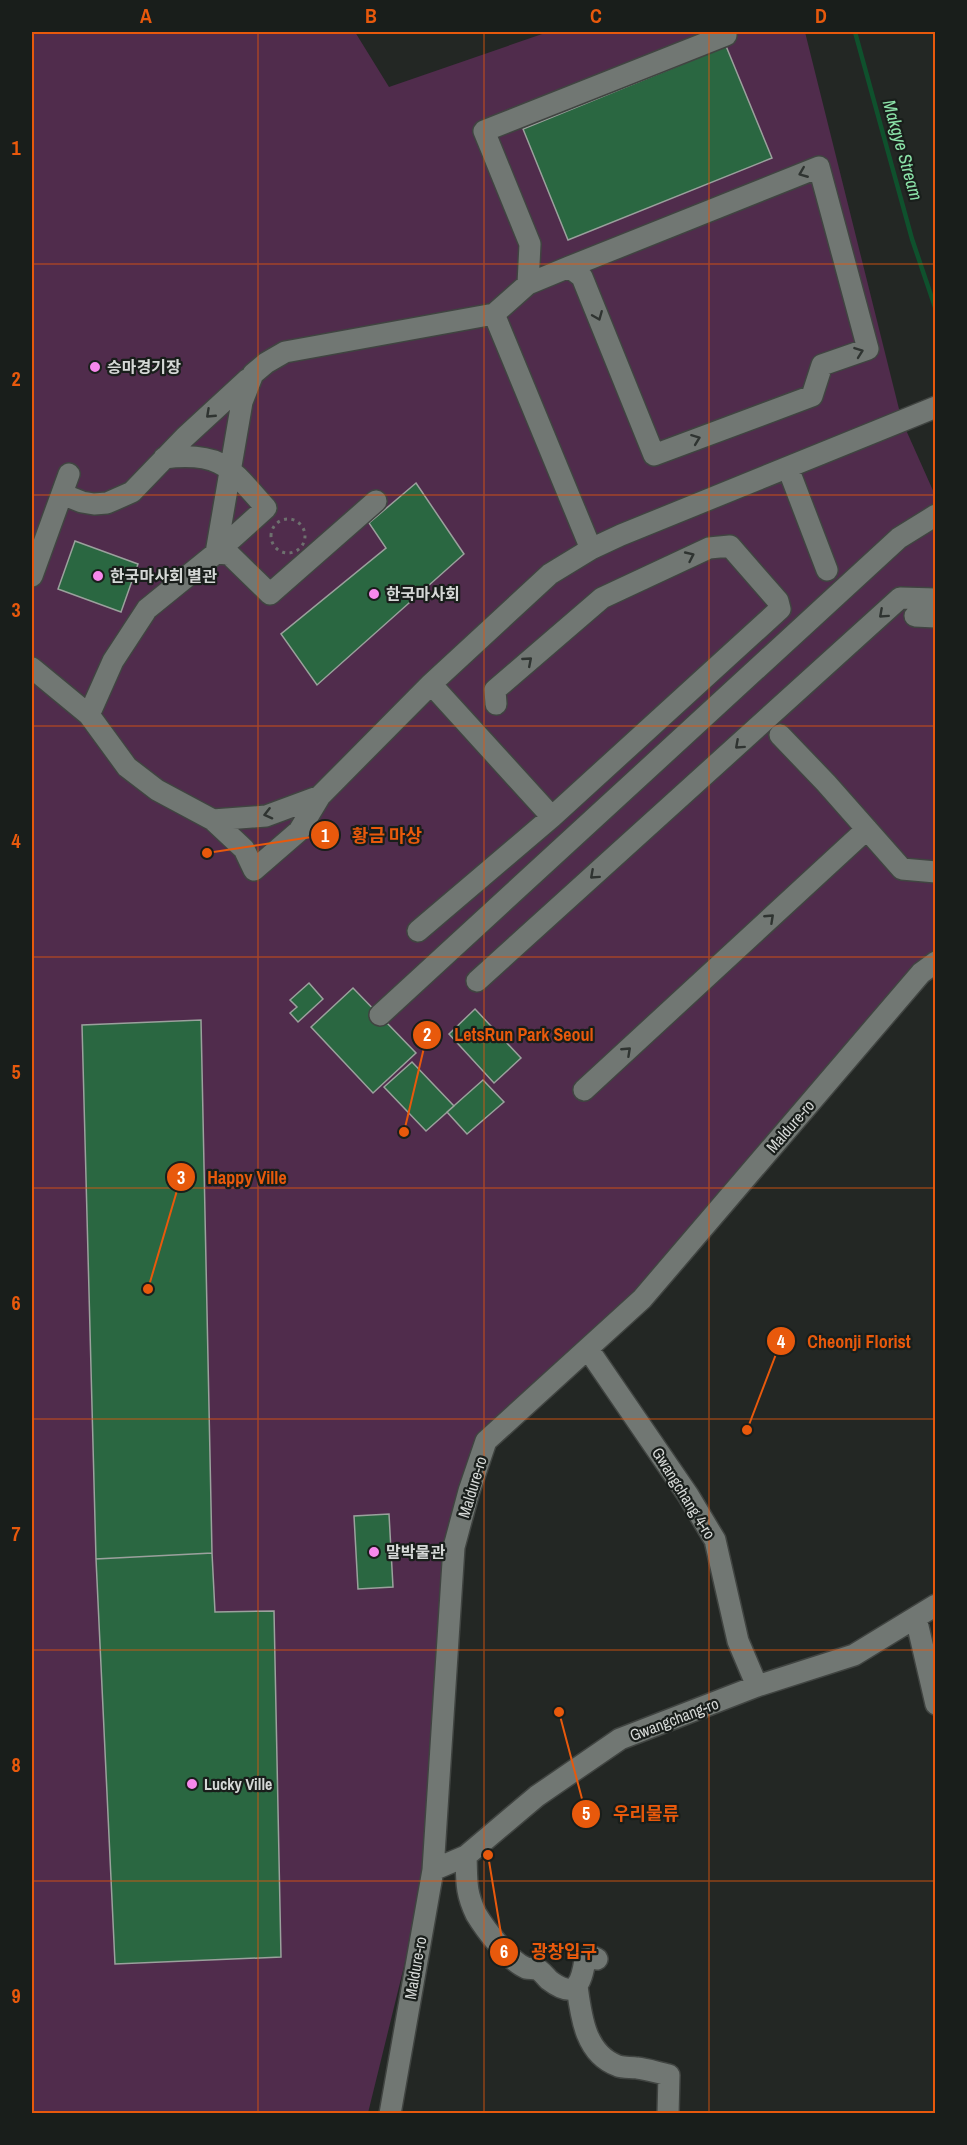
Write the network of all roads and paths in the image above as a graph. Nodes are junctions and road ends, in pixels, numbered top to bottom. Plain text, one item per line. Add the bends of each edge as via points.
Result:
1 (726, 35) dead end
2 (569, 267) junction
3 (528, 284) junction
4 (494, 314) junction
5 (253, 374) junction
6 (936, 407) edge
7 (164, 458) junction
8 (788, 468) junction
9 (231, 469) junction
10 (376, 501) dead end
11 (936, 516) edge
12 (294, 520) joint
13 (591, 549) junction
14 (216, 553) junction
15 (827, 570) dead end
16 (32, 576) edge
17 (936, 599) edge
18 (32, 668) edge
19 (431, 684) junction
20 (496, 704) dead end
21 (89, 715) junction
22 (780, 735) dead end
23 (320, 796) junction
24 (552, 817) junction
25 (213, 819) junction
26 (867, 829) junction
27 (936, 872) edge
28 (418, 931) dead end
29 (936, 962) edge
30 (477, 981) dead end
31 (380, 1015) dead end
32 (584, 1090) dead end
33 (588, 1349) junction
34 (936, 1605) edge
35 (916, 1618) junction
36 (757, 1686) junction
37 (936, 1704) edge
38 (466, 1856) junction
39 (433, 1870) junction
40 (597, 1959) dead end
41 (577, 1986) junction
42 (390, 2114) edge
43 (668, 2114) edge

1 - 3 street via 484,131 530,244
2 -> 2 street via 582,277 654,455 812,396 822,365 868,349 819,166
2 - 3 street
3 - 4 street
4 - 5 street via 285,352
4 - 13 street
5 -> 7 street
5 - 9 street via 242,402
6 - 8 street
7 - 9 street via 190,455 214,460
7 - 16 street via 132,492 107,503 82,502 66,484
8 - 13 street
8 - 15 street
9 - 14 street
9 - 14 street via 266,508
10 - 14 street via 270,594 229,554
11 - 31 street via 899,538
12 - 12 path via 283,520 274,526 273,542 280,550 291,552 304,542 305,532
13 - 19 street via 550,574
14 - 21 street via 147,609 113,662
17 -> 30 street via 900,598
18 - 21 street
19 - 23 street
19 - 24 street
20 -> 24 street via 495,690 602,598 709,548 729,546 778,601 780,609
21 - 25 street via 127,767 158,790
22 - 26 street
23 -> 25 street via 266,816
23 - 25 street via 298,831 254,870 244,849
24 - 28 street
26 - 27 street via 902,869
32 -> 26 street
29 - 33 street, Maldure-ro via 921,973 642,1299
33 - 36 street, Gwangchang 4-ro via 715,1540 738,1641
33 - 39 street, Maldure-ro via 486,1442 469,1491 454,1547
34 - 35 street, Gwangchang-ro
35 - 36 street, Gwangchang-ro via 854,1655
35 - 37 street
36 - 38 street, Gwangchang-ro via 621,1739 537,1796
38 - 39 street, Gwangchang-ro
38 - 41 street via 466,1890 477,1915 496,1941 515,1961 538,1970 563,1989
39 - 42 street, Maldure-ro
40 - 41 street via 585,1960
41 - 43 street via 583,2024 602,2056 619,2067 669,2075

